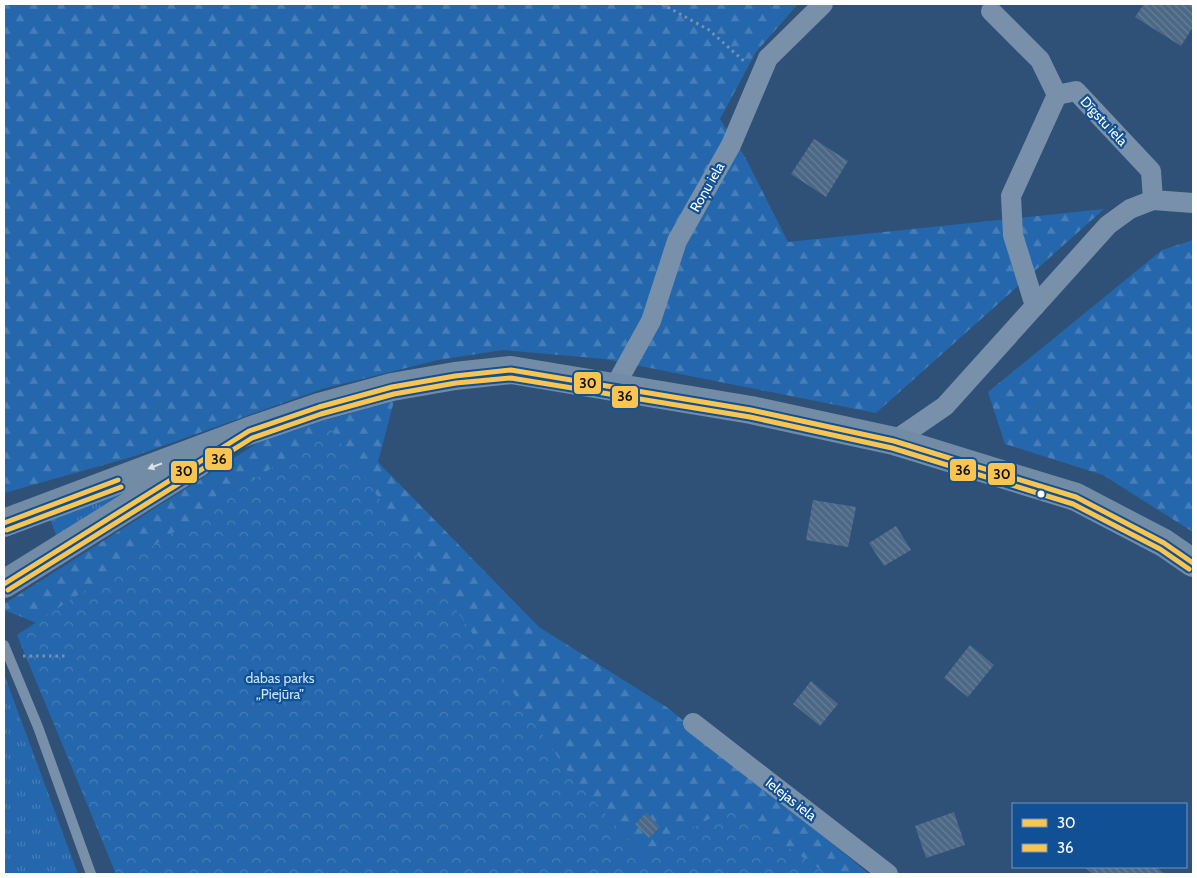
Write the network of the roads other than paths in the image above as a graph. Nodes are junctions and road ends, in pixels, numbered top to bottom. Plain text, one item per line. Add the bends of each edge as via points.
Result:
1 (823, 4) edge
2 (991, 11) dead end
3 (1057, 95) junction
4 (1153, 200) junction
5 (1193, 203) edge
6 (1035, 306) junction
7 (615, 386) junction
8 (249, 431) junction
9 (894, 441) junction
10 (4, 522) edge
11 (1193, 562) edge
12 (4, 584) edge
13 (6, 650) edge
14 (693, 723) dead end
15 (91, 874) edge
16 (888, 874) edge

1 - 7 street, Roņu iela via 768,58 731,145 677,242 651,321
2 - 3 street via 1040,60
3 - 4 street, Dīgstu iela via 1076,91 1151,171
3 - 6 street via 1011,196 1013,234
4 - 5 street
4 - 6 street via 1108,225
6 - 9 street via 945,406
7 - 8 street via 511,370 455,376 392,387
7 - 9 street via 751,410
8 -> 10 street
8 - 12 street
9 - 11 street via 1076,497 1164,543
13 - 15 lane via 38,727
14 - 16 street, Ielejas iela

